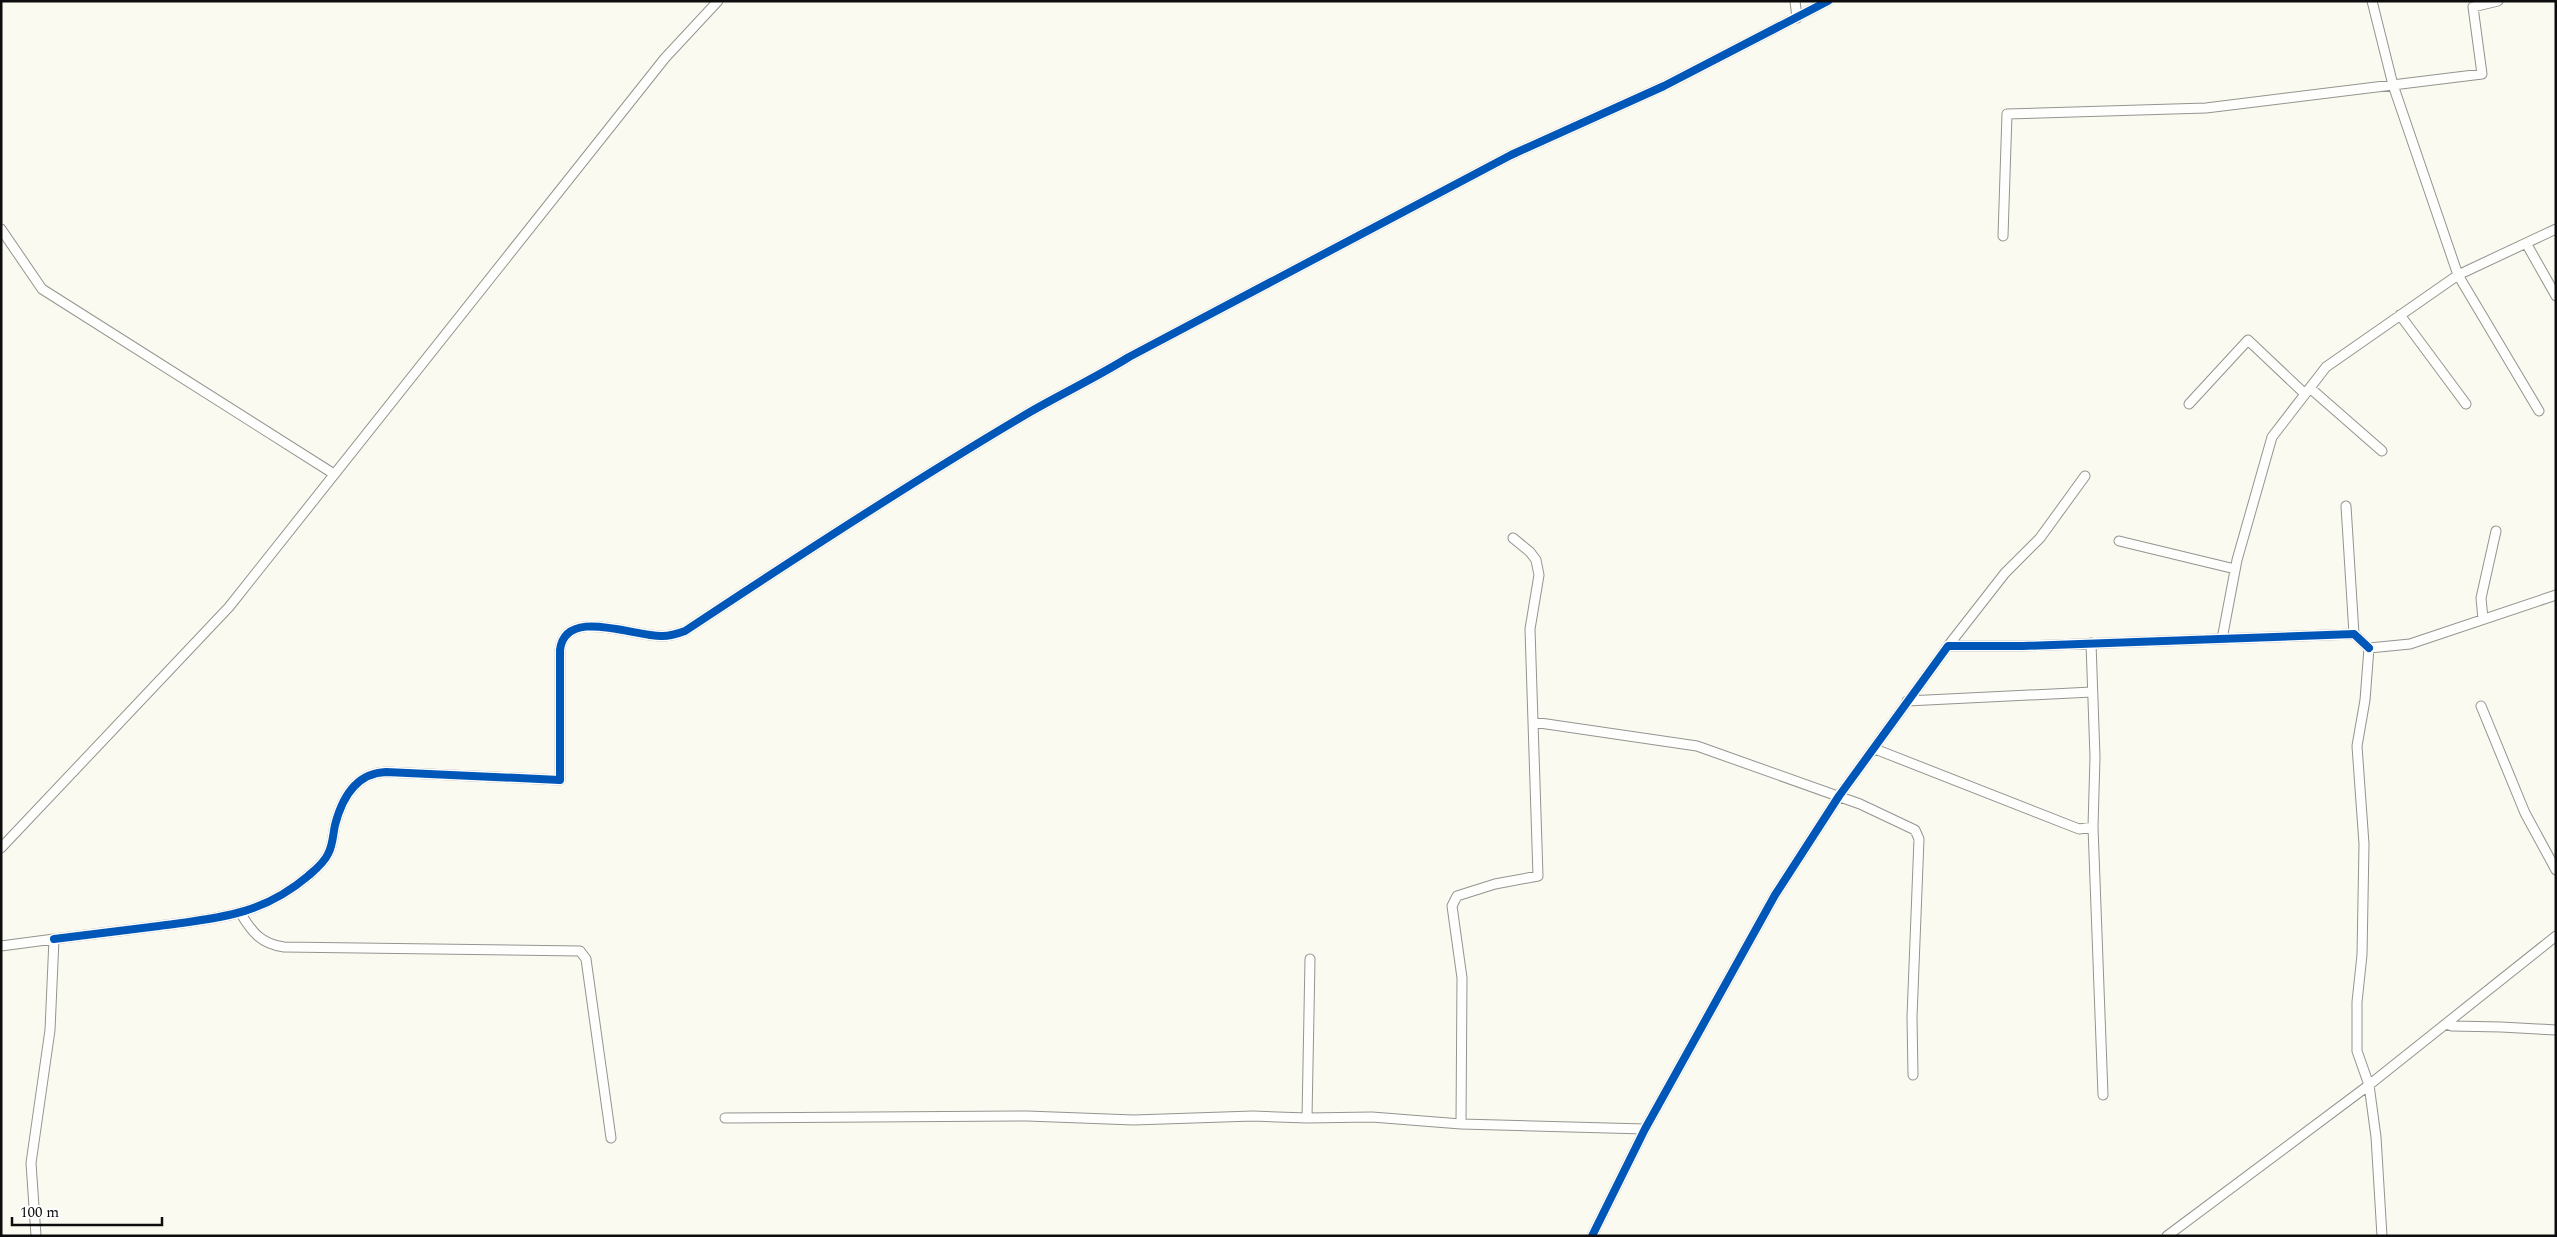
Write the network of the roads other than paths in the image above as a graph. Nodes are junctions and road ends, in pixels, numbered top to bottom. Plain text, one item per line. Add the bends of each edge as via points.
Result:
1 (718, 1) edge
2 (1795, 1) edge
3 (1828, 1) edge
4 (2372, 1) edge
5 (2498, 1) edge
6 (1797, 18) junction
7 (2393, 84) junction
8 (1, 229) edge
9 (2556, 229) edge
10 (2003, 236) dead end
11 (2526, 243) junction
12 (2458, 275) junction
13 (2556, 296) edge
14 (2400, 315) junction
15 (2308, 391) junction
16 (2189, 404) dead end
17 (2466, 404) dead end
18 (2539, 411) dead end
19 (2382, 451) dead end
20 (334, 474) junction
21 (2084, 476) dead end
22 (2346, 506) dead end
23 (2496, 531) dead end
24 (1512, 538) dead end
25 (2119, 541) dead end
26 (2235, 569) junction
27 (2556, 595) edge
28 (2483, 619) junction
29 (2354, 634) junction
30 (2222, 639) junction
31 (2091, 643) junction
32 (1948, 646) junction
33 (2369, 648) junction
34 (2092, 692) junction
35 (1907, 701) junction
36 (2481, 706) dead end
37 (1534, 722) junction
38 (1874, 749) junction
39 (1839, 796) junction
40 (2093, 827) junction
41 (1, 848) edge
42 (2556, 870) edge
43 (241, 914) junction
44 (2556, 936) edge
45 (54, 939) junction
46 (1, 946) edge
47 (1310, 959) dead end
48 (2446, 1024) junction
49 (2556, 1030) edge
50 (1913, 1075) dead end
51 (2369, 1085) junction
52 (2103, 1095) dead end
53 (725, 1118) dead end
54 (1306, 1118) junction
55 (1461, 1124) junction
56 (1645, 1129) junction
57 (611, 1138) dead end
58 (36, 1236) edge
59 (1592, 1236) edge
60 (2167, 1236) edge
61 (2382, 1236) edge

1 - 20 street via 664,58
2 - 6 street
3 - 6 street
4 - 7 street
5 - 7 street via 2473,7 2482,74
6 - 43 street via 1664,86 1512,155 1129,356 924,478 684,631 663,636 582,626 572,629 564,636 560,650 560,780 371,774 359,780 350,791 322,863 270,902
7 - 10 street via 2206,108 2008,114
7 - 12 street
8 - 20 street via 42,289
9 - 11 street
11 - 12 street
11 - 13 street
12 - 14 street
12 - 18 street
14 - 15 street via 2326,367
14 - 17 street
15 - 16 street via 2248,340
15 - 19 street
15 - 26 street via 2272,437
20 - 41 street via 228,607
21 - 32 street via 2040,538 2005,573
22 - 29 street
23 - 28 street via 2481,598
24 - 37 street via 1536,560 1539,575 1530,629
25 - 26 street
26 - 30 street
27 - 28 street
28 - 33 street via 2410,644
29 - 30 street
29 - 33 street
30 - 31 street
31 - 32 street
31 - 34 street
32 - 35 street
33 - 51 street via 2357,746 2364,844 2357,1051
34 - 35 street
34 - 40 street via 2095,757
35 - 38 street
36 - 42 street via 2525,813
37 - 39 street via 1697,746
37 - 55 street via 1532,750 1538,876 1495,884 1457,896 1452,906 1462,978
38 - 39 street
38 - 40 street via 2079,829
39 - 50 street via 1912,828 1918,836
39 - 56 street via 1775,895
40 - 52 street
43 - 45 street
43 - 57 street via 258,938 270,945 284,947 580,951 586,958
44 - 48 street
45 - 46 street
45 - 58 street via 50,1030 31,1163
47 - 54 street
48 - 49 street
48 - 51 street
51 - 60 street
51 - 61 street via 2376,1137
53 - 54 street
54 - 55 street via 1372,1117
55 - 56 street
56 - 59 street

